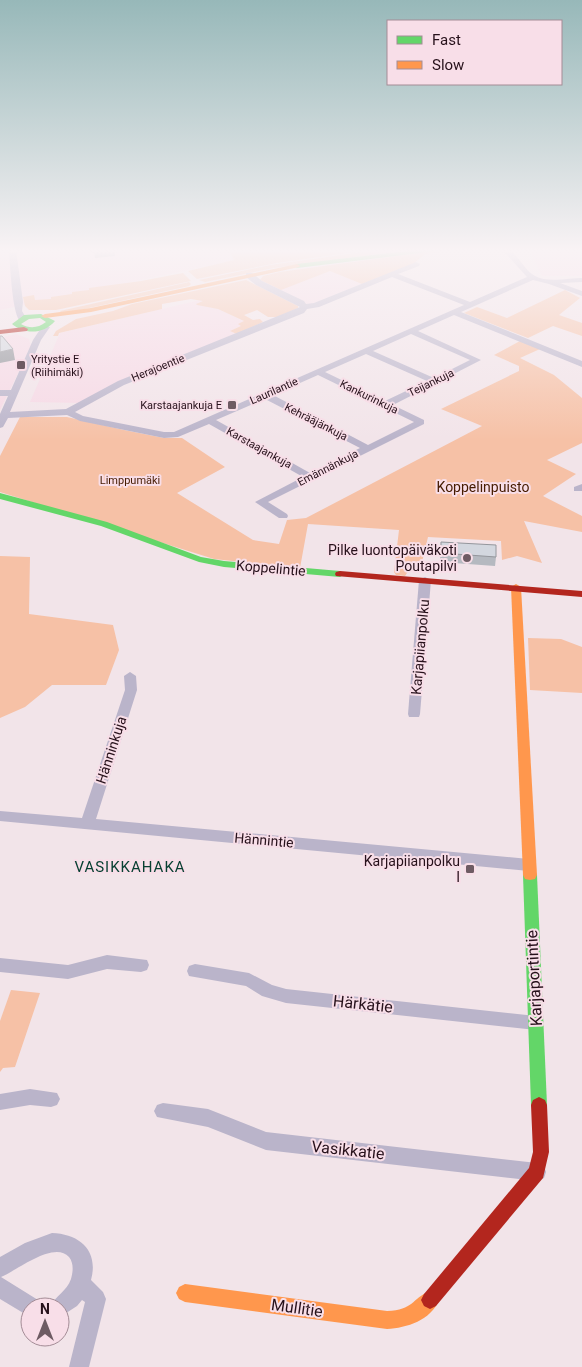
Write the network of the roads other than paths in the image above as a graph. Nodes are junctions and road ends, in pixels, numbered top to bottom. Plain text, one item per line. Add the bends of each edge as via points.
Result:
1 (19, 313) edge
2 (30, 313) edge
3 (79, 313) edge
4 (297, 313) edge
5 (452, 313) edge
6 (456, 313) edge
7 (44, 321) junction
8 (23, 324) junction
9 (0, 328) edge
10 (411, 331) junction
11 (0, 332) edge
12 (37, 340) junction
13 (366, 351) junction
14 (582, 364) edge
15 (318, 372) junction
16 (434, 381) junction
17 (0, 393) edge
18 (14, 393) junction
19 (265, 395) junction
20 (385, 405) junction
21 (68, 412) junction
22 (5, 415) junction
23 (209, 420) junction
24 (421, 422) joint
25 (0, 425) edge
26 (367, 448) junction
27 (310, 477) junction
28 (0, 496) edge
29 (283, 516) dead end
30 (425, 580) junction
31 (516, 587) junction
32 (582, 594) edge
33 (130, 676) dead end
34 (414, 714) dead end
35 (0, 816) edge
36 (87, 824) junction
37 (529, 865) junction
38 (0, 965) edge
39 (141, 965) dead end
40 (195, 971) dead end
41 (536, 1023) junction
42 (51, 1099) dead end
43 (0, 1102) edge
44 (163, 1111) dead end
45 (538, 1172) junction
46 (0, 1268) edge
47 (81, 1285) junction
48 (0, 1287) edge
49 (185, 1293) dead end
50 (70, 1299) edge
51 (20, 1300) edge
52 (79, 1367) edge

1 - 8 street
2 - 7 street
3 - 7 street
4 - 21 street, Herajoentie via 121,383
5 - 10 street, Laurilantie
6 - 14 street
7 - 8 street
7 - 12 street
8 - 9 street
8 - 11 street
8 - 12 street
10 - 13 street, Laurilantie
10 - 16 street, Teijankuja via 477,360
12 - 18 street
13 - 15 street, Laurilantie
13 - 16 street
15 - 19 street, Laurilantie
15 - 20 street, Kankurinkuja
16 - 20 street, Teijankuja
17 - 18 street
18 - 22 street
19 - 23 street, Laurilantie
19 - 26 street, Kehrääjänkuja
20 - 24 street, Kankurinkuja
21 - 22 street, Laurilantie
21 - 23 street, Laurilantie via 80,418 164,435 175,435
22 - 25 street
23 - 27 street, Karstaajankuja
24 - 26 street, Emännänkuja
26 - 27 street, Emännänkuja
27 - 29 street, Emännänkuja via 260,502
28 - 30 street, Koppelintie via 129,532 199,559 247,567
30 - 31 street, Koppelintie
30 - 34 street, Karjapiianpolku
31 - 32 street, Koppelintie
31 - 37 street, Karjaportintie
33 - 36 street, Hänninkuja via 131,690
35 - 36 street, Hännintie
36 - 37 street, Hännintie
37 - 41 street, Karjaportintie
38 - 39 street via 68,972 107,962
40 - 41 street, Härkätie via 249,980 268,991 286,996
41 - 45 street, Karjaportintie via 541,1152
42 - 43 street via 30,1097
44 - 45 street, Vasikkatie via 208,1118 266,1140
45 - 49 street, Mullitie via 426,1305 408,1318 380,1319
46 - 47 street via 39,1247 58,1242 78,1254 83,1272
47 - 50 street
47 - 52 street via 96,1299
48 - 51 street

